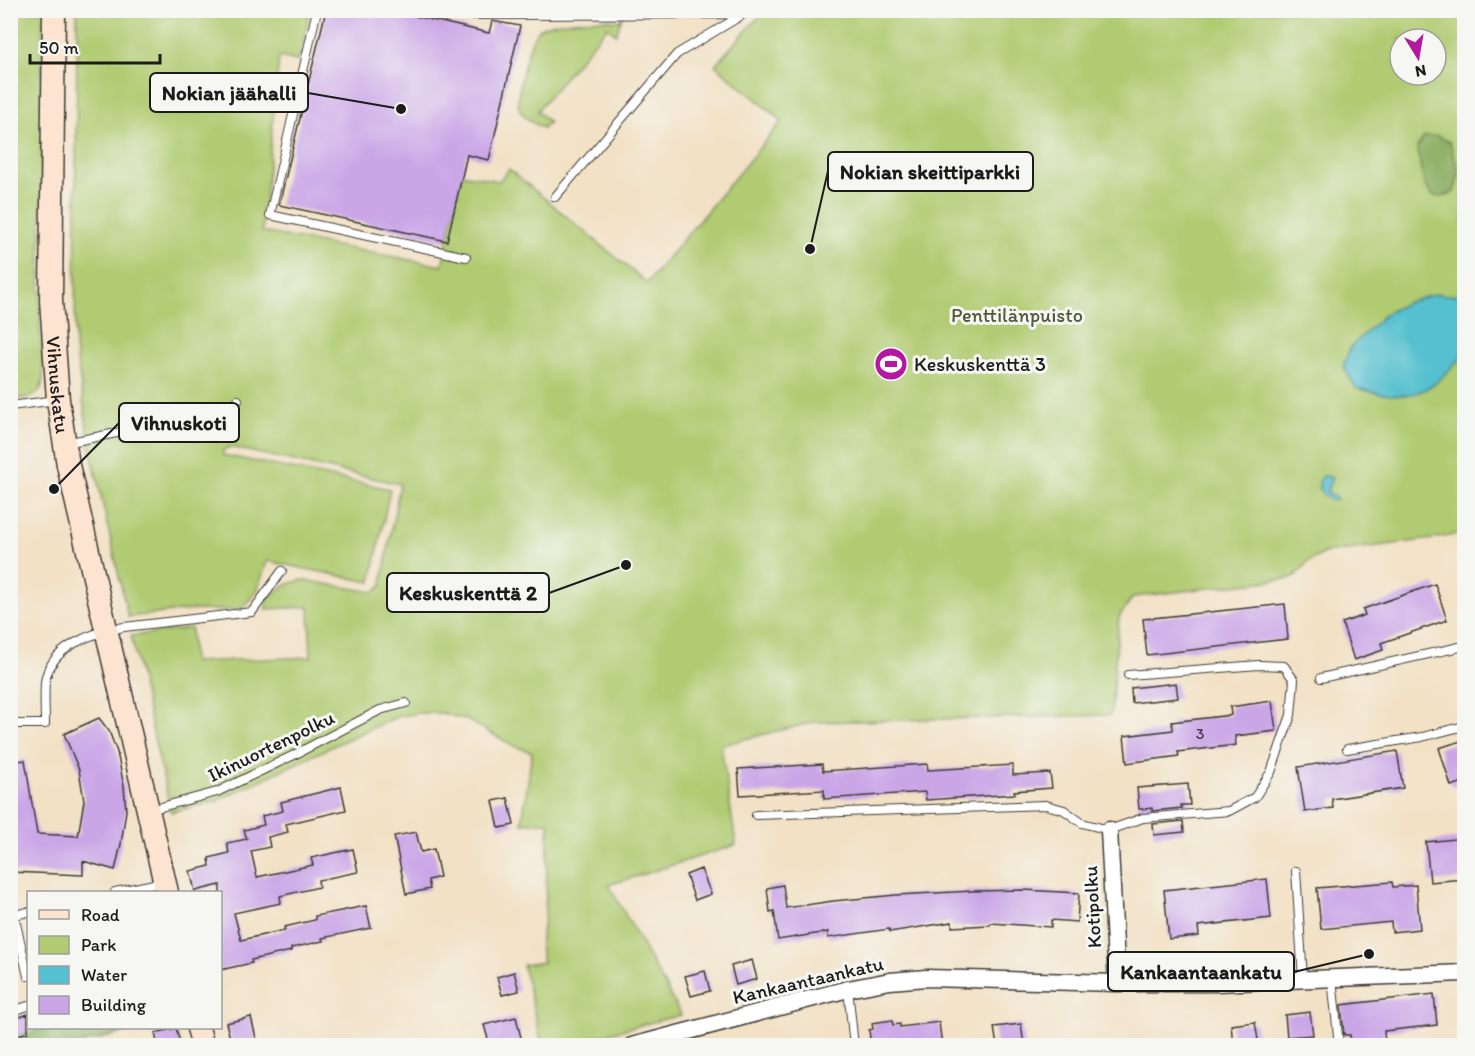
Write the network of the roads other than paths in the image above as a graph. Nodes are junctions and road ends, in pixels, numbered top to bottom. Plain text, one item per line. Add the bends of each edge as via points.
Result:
1 (54, 10) edge
2 (317, 10) edge
3 (473, 10) edge
4 (745, 12) edge
5 (555, 196) dead end
6 (466, 257) dead end
7 (58, 400) junction
8 (238, 400) dead end
9 (10, 406) edge
10 (64, 444) junction
11 (282, 571) dead end
12 (106, 630) junction
13 (1464, 646) edge
14 (1128, 675) dead end
15 (1321, 678) dead end
16 (406, 703) dead end
17 (10, 724) edge
18 (1464, 726) edge
19 (1347, 749) dead end
20 (148, 810) junction
21 (756, 815) dead end
22 (1109, 830) junction
23 (1296, 871) dead end
24 (166, 887) edge
25 (125, 891) edge
26 (27, 912) edge
27 (12, 915) edge
28 (27, 972) edge
29 (1464, 973) edge
30 (1332, 978) junction
31 (1303, 979) junction
32 (1117, 983) junction
33 (848, 989) junction
34 (27, 1006) edge
35 (10, 1012) edge
36 (198, 1029) edge
37 (203, 1046) edge
38 (632, 1046) edge
39 (854, 1046) edge
40 (1339, 1046) edge

1 - 7 street, Vihnuskatu via 51,300
2 - 6 lane via 270,215
3 - 4 lane via 473,15
4 - 5 lane via 677,54
7 - 9 lane
7 - 10 street, Vihnuskatu
8 - 10 lane via 226,417 208,426 127,431
10 - 12 street, Vihnuskatu
11 - 12 lane via 252,612
12 - 17 lane via 66,649 52,663 45,681 45,724
12 - 20 street, Vihnuskatu
13 - 15 lane
14 - 22 lane via 1284,666 1294,680 1291,715 1271,772 1255,797 1229,811 1143,818
16 - 20 lane, Ikinuortenpolku via 380,710 217,792
18 - 19 lane
20 - 24 street, Vihnuskatu
21 - 22 lane via 1046,805 1064,810 1082,823
22 - 32 street, Kotipolku
23 - 31 lane
24 - 25 lane
26 - 27 lane
27 - 28 lane
29 - 30 street, Kankaantaankatu
30 - 31 street, Kankaantaankatu
30 - 40 lane
31 - 32 street, Kankaantaankatu
32 - 33 street, Kankaantaankatu via 926,978
33 - 38 street, Kankaantaankatu
33 - 39 lane
34 - 35 lane
36 - 37 street

